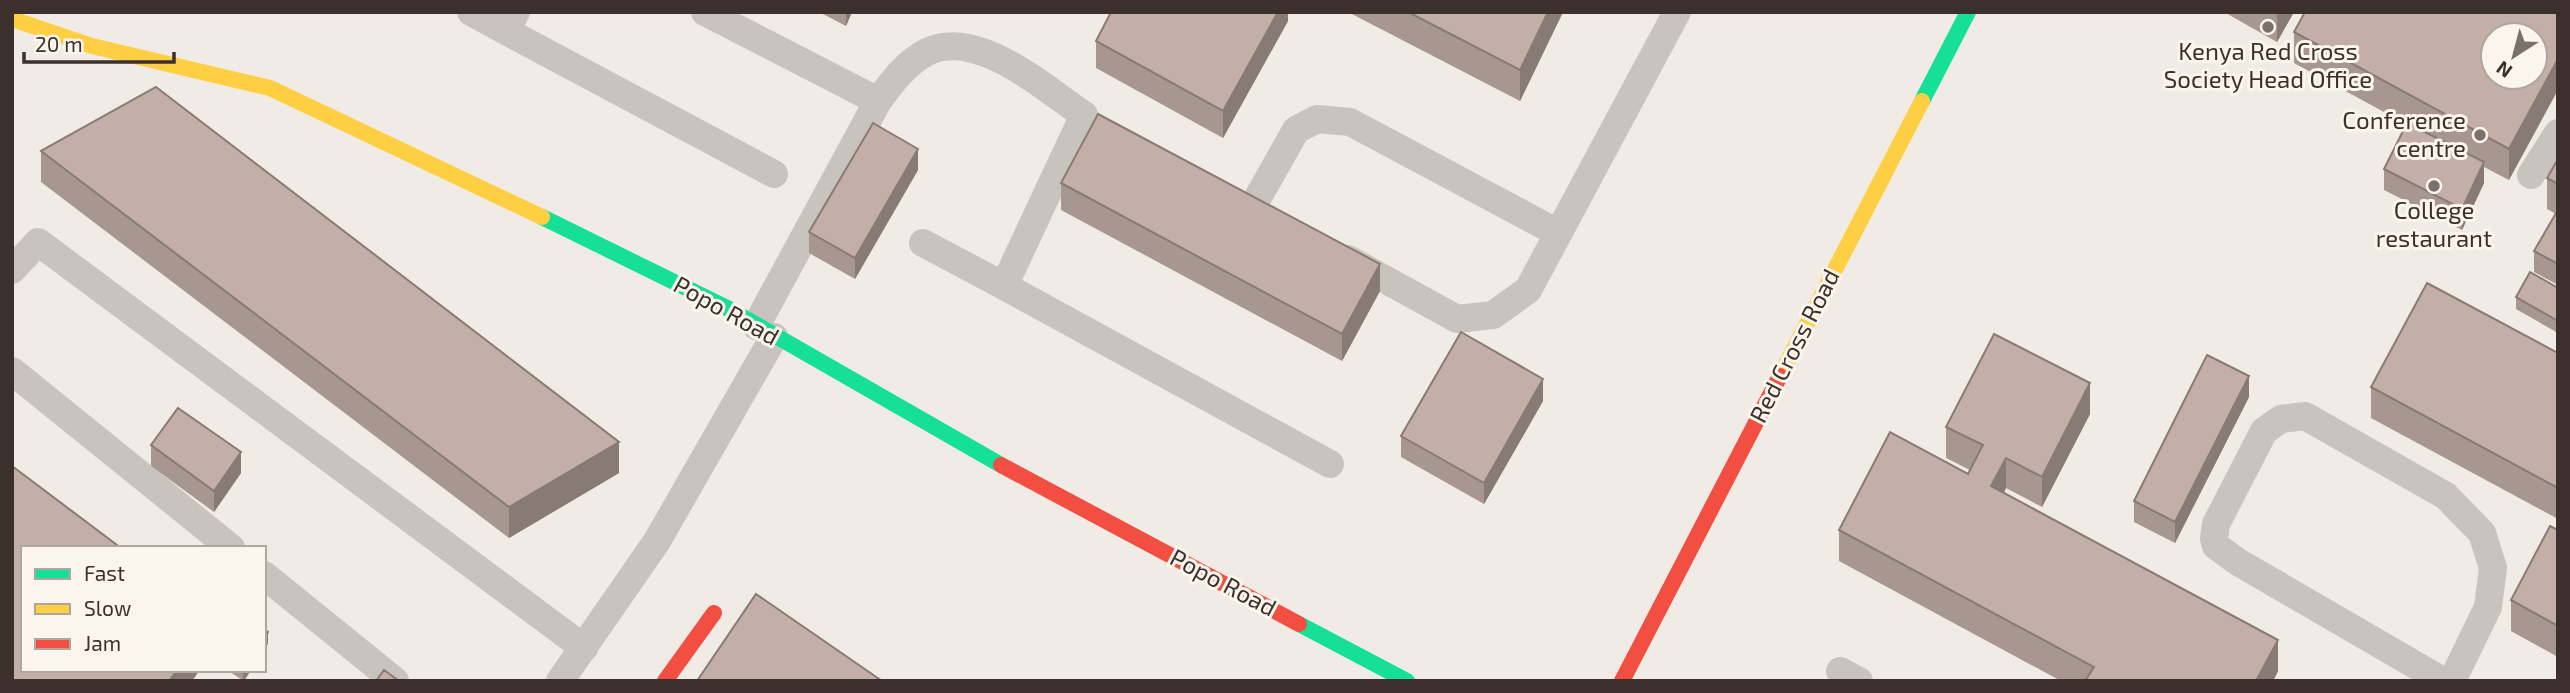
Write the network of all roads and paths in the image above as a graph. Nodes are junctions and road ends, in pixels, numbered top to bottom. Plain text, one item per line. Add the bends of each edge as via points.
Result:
1 (471, 12) edge
2 (705, 12) edge
3 (1677, 12) edge
4 (1968, 12) edge
5 (12, 19) edge
6 (511, 22) edge
7 (878, 101) junction
8 (2558, 133) edge
9 (774, 174) dead end
10 (2531, 175) dead end
11 (1251, 208) edge
12 (1558, 233) junction
13 (923, 243) dead end
14 (1322, 245) edge
15 (12, 270) edge
16 (1004, 286) junction
17 (765, 331) junction
18 (12, 371) edge
19 (1330, 464) dead end
20 (229, 546) edge
21 (266, 577) edge
22 (714, 613) dead end
23 (584, 648) junction
24 (395, 681) edge
25 (560, 681) edge
26 (665, 681) edge
27 (1407, 681) edge
28 (1622, 681) edge
29 (2442, 681) edge
30 (2452, 681) edge

1 - 6 lane
2 - 7 lane
3 - 12 lane
4 - 28 street, Red Cross Road
5 - 17 street, Popo Road via 92,46 270,88 727,307
6 - 9 lane
7 - 16 lane via 910,62 929,51 971,47 1001,59 1096,122
7 - 17 lane
8 - 10 lane
11 - 12 lane via 1296,130 1317,119 1350,121
12 - 14 lane via 1528,290 1493,315 1457,319
13 - 16 lane
15 - 23 lane via 38,242
16 - 19 lane
17 - 23 lane via 657,541
17 - 27 street, Popo Road via 974,450
18 - 20 lane
21 - 24 lane
22 - 26 street
23 - 25 lane
29 - 30 lane via 2216,546 2216,524 2264,431 2281,419 2305,416 2446,496 2482,534 2493,568 2487,607

